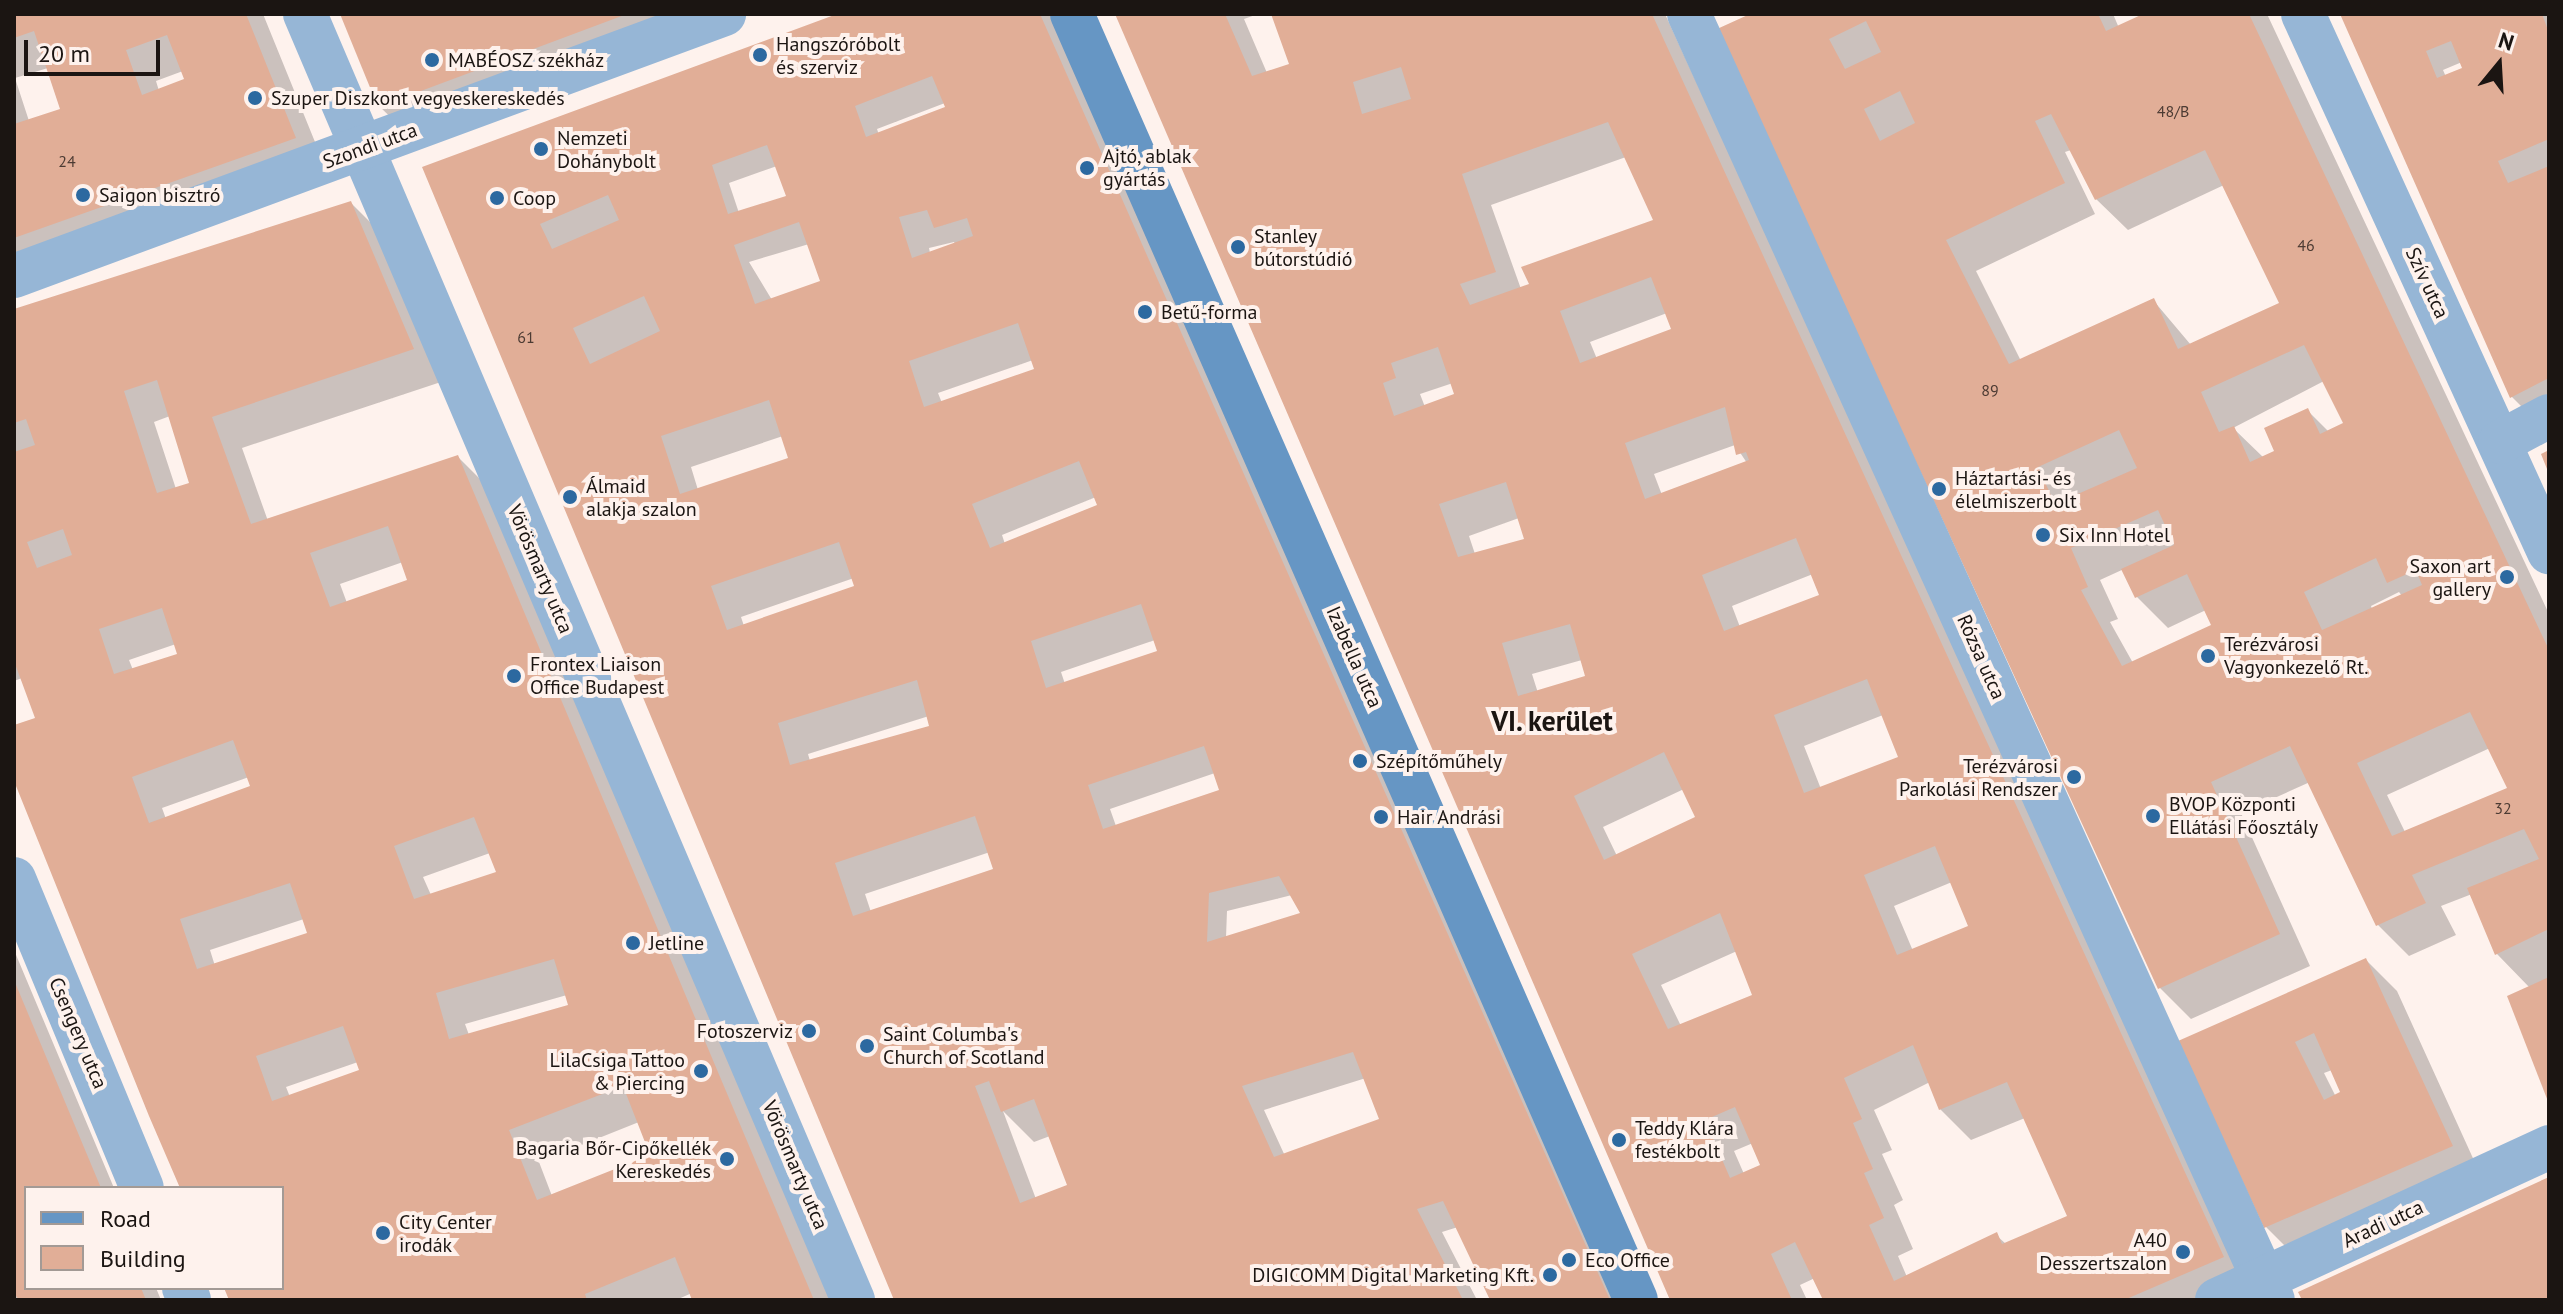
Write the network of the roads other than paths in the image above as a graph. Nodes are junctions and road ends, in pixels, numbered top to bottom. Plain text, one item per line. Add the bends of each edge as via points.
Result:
1 (305, 14) edge
2 (724, 14) edge
3 (1072, 14) edge
4 (1689, 14) edge
5 (2303, 14) edge
6 (361, 150) junction
7 (14, 276) edge
8 (2549, 416) edge
9 (2500, 442) junction
10 (2549, 552) edge
11 (14, 879) edge
12 (2549, 1147) edge
13 (141, 1186) edge
14 (2269, 1290) edge
15 (853, 1300) edge
16 (1636, 1300) edge
17 (2217, 1300) edge

1 - 6 street, Vörösmarty utca
2 - 6 street, Szondi utca
3 - 16 street, Izabella utca
4 - 14 street, Rózsa utca
5 - 9 street, Szív utca
6 - 7 street, Szondi utca
6 - 15 street, Vörösmarty utca
8 - 9 street
9 - 10 street, Szív utca
11 - 13 street, Csengery utca
12 - 14 street, Aradi utca
14 - 17 street, Aradi utca

